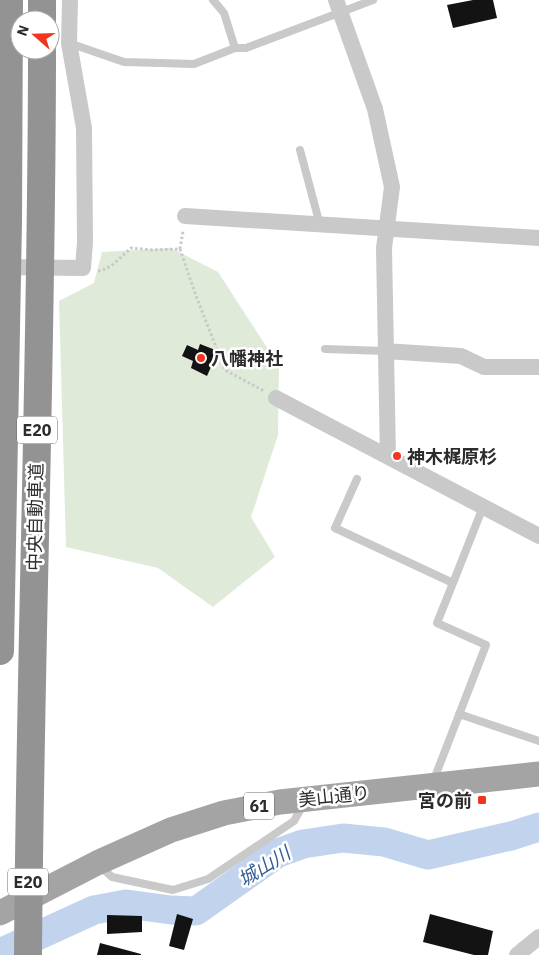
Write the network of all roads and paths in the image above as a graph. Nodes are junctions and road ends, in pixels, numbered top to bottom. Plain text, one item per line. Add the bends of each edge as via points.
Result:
1 (9, 0) edge
2 (70, 0) edge
3 (213, 0) edge
4 (373, 0) edge
5 (338, 6) edge
6 (69, 43) junction
7 (235, 48) junction
8 (42, 60) edge
9 (300, 150) dead end
10 (185, 216) joint
11 (320, 225) junction
12 (387, 228) junction
13 (539, 238) edge
14 (180, 249) junction
15 (0, 267) edge
16 (78, 268) junction
17 (325, 349) dead end
18 (385, 351) junction
19 (539, 367) edge
20 (256, 386) dead end
21 (276, 398) dead end
22 (388, 456) junction
23 (356, 479) dead end
24 (483, 507) junction
25 (539, 536) edge
26 (453, 583) junction
27 (0, 651) edge
28 (459, 714) junction
29 (539, 741) edge
30 (539, 774) edge
31 (432, 786) junction
32 (306, 799) junction
33 (97, 863) junction
34 (0, 912) edge
35 (539, 937) edge
36 (28, 955) edge
37 (517, 955) edge

1 - 27 highway, 中央自動車道 / E20
2 - 6 street
3 - 7 lane via 224,13
4 - 5 lane
5 - 7 lane via 246,48
5 - 12 street via 375,109 392,187
6 - 7 lane via 124,62 194,64
6 - 16 street via 84,128 85,232
8 - 36 highway, 中央自動車道 / E20
9 - 11 lane
10 - 11 street
10 - 14 path
11 - 12 street
12 - 13 street
12 - 18 street via 384,248
14 - 16 path via 131,248 101,271
14 - 20 path via 225,370
15 - 16 street
17 - 18 lane
18 - 19 street via 461,356 484,367
18 - 22 street
21 - 22 street
22 - 24 street
23 - 26 lane via 334,528
24 - 25 street
24 - 26 lane
26 - 28 lane via 437,623 486,644
28 - 29 lane
28 - 31 lane
30 - 31 main road, 美山通り / 61
31 - 32 main road, 美山通り / 61
32 - 33 main road, 美山通り / 61 via 198,820
32 - 33 lane via 294,821 208,879 173,890 112,877
33 - 34 main road, 美山通り / 61
35 - 37 street

